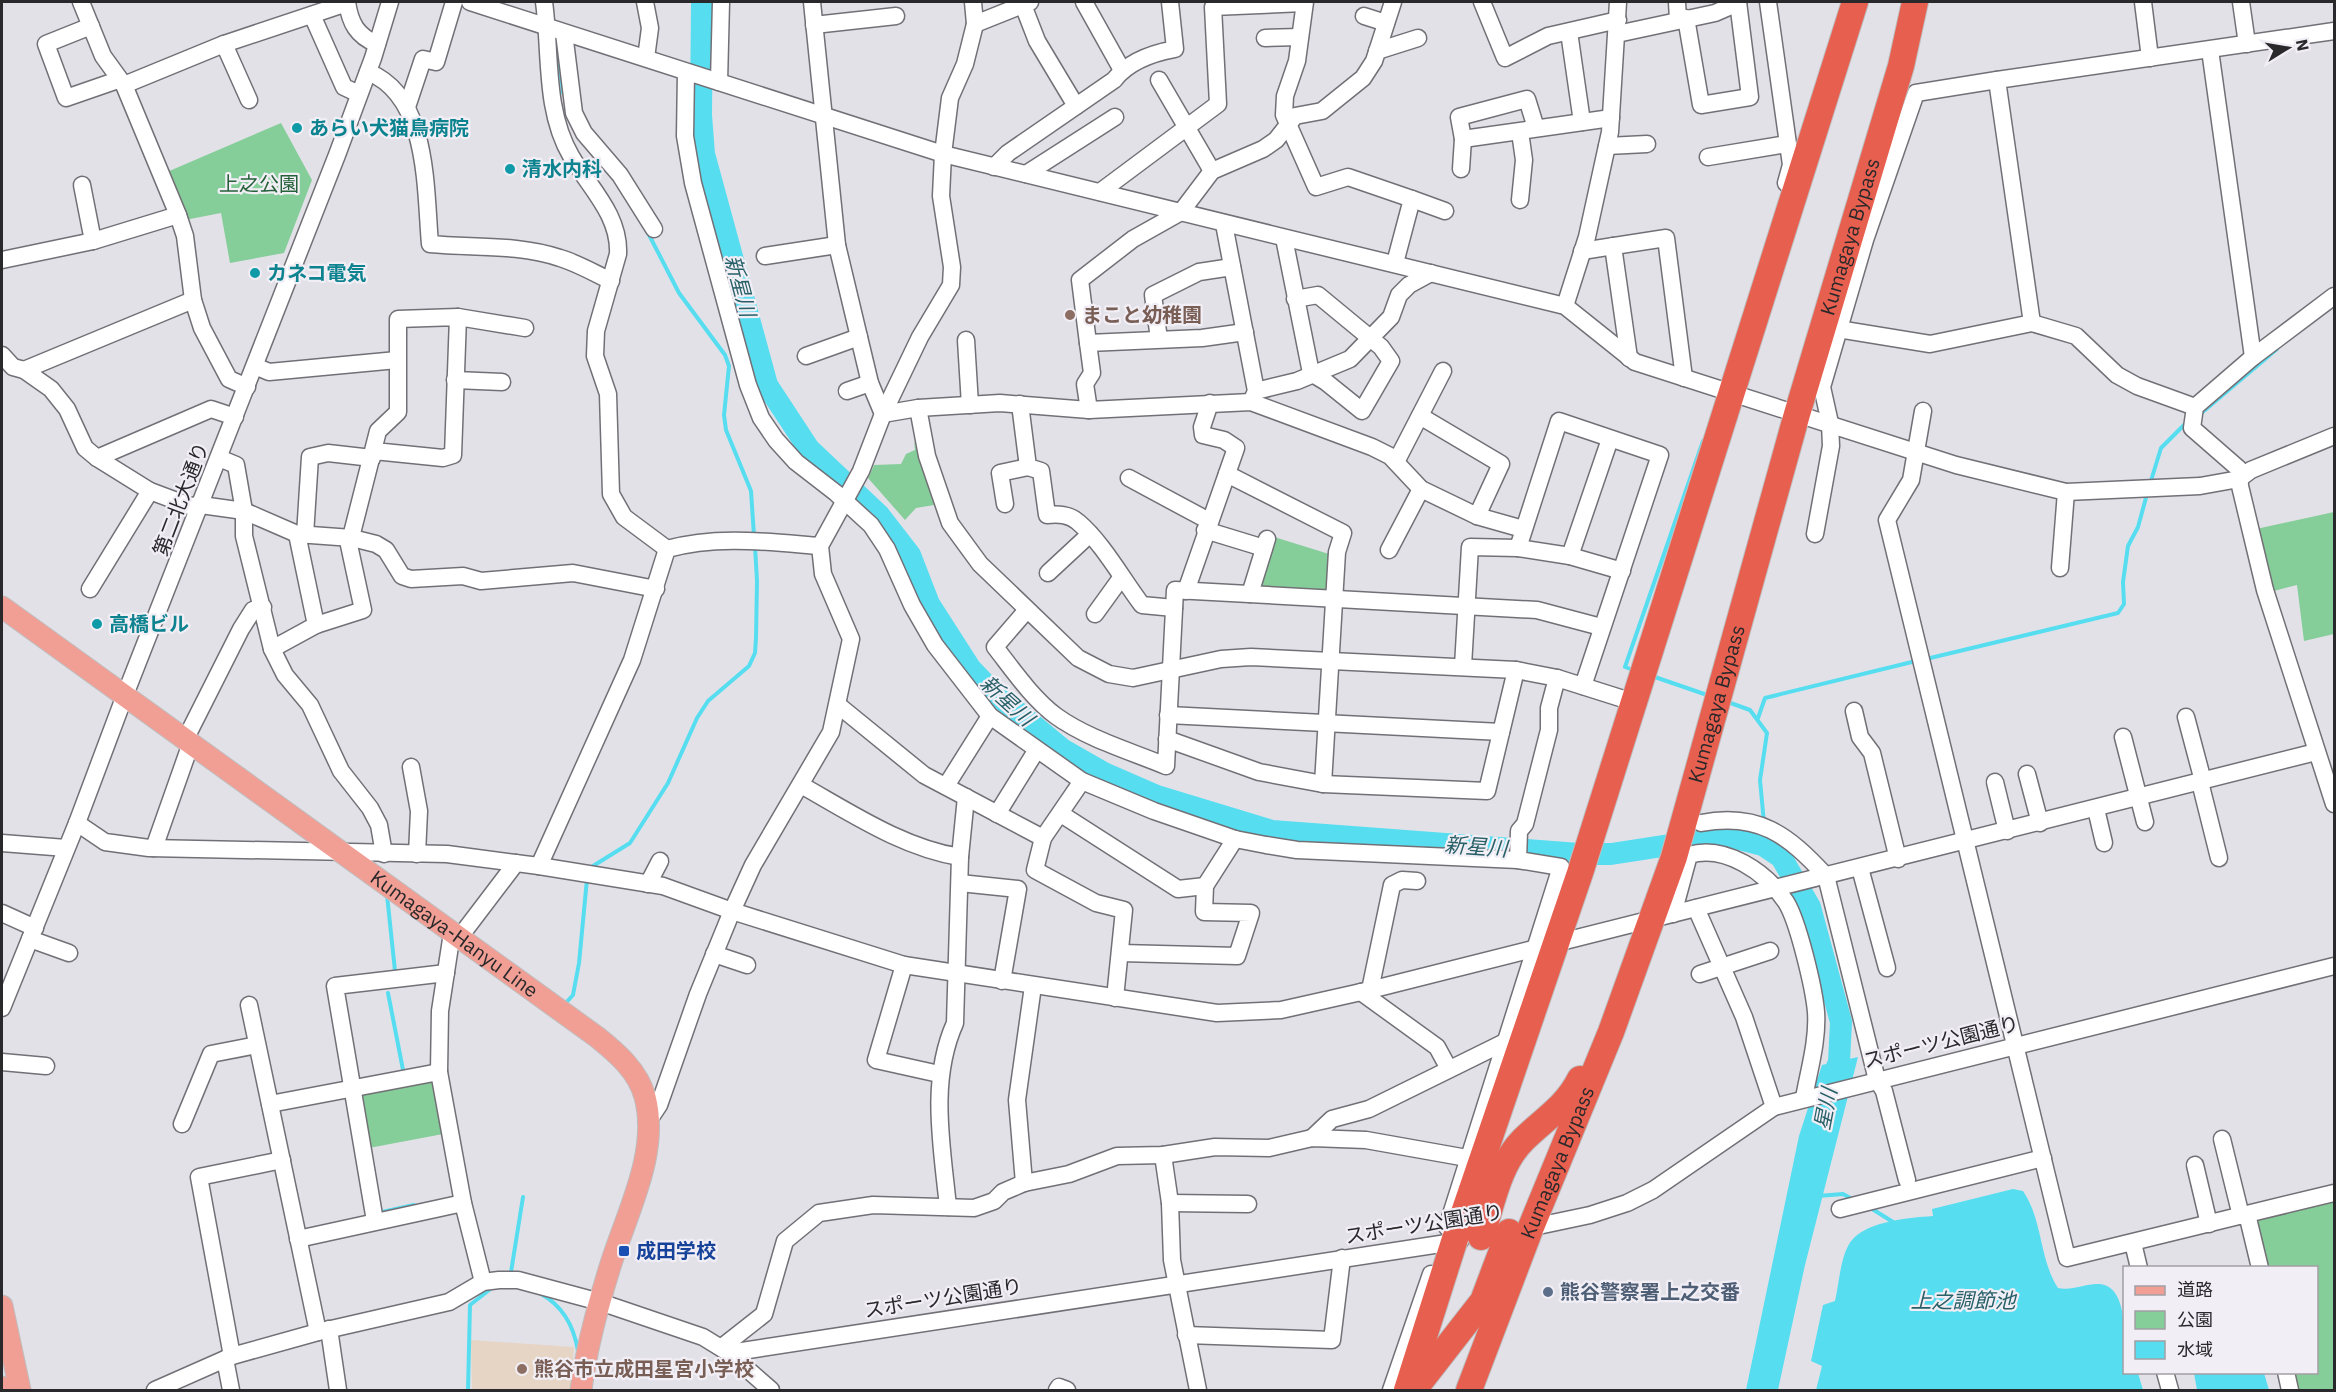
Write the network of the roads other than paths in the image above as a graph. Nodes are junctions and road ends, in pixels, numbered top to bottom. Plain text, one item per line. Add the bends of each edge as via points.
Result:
1 (81, 2) edge
2 (347, 2) edge
3 (390, 2) edge
4 (454, 2) edge
5 (470, 2) edge
6 (543, 2) edge
7 (645, 2) edge
8 (721, 2) edge
9 (812, 2) edge
10 (973, 2) edge
11 (1084, 2) edge
12 (1170, 2) edge
13 (1304, 2) edge
14 (1393, 2) edge
15 (1482, 2) edge
16 (1618, 2) edge
17 (1677, 2) edge
18 (1738, 2) edge
19 (1768, 2) edge
20 (1855, 2) edge
21 (1915, 2) edge
22 (1923, 2) edge
23 (2143, 2) edge
24 (2241, 2) edge
25 (1026, 3) edge
26 (312, 15) junction
27 (896, 16) dead end
28 (1364, 16) dead end
29 (1682, 19) junction
30 (1386, 23) junction
31 (975, 24) junction
32 (814, 25) junction
33 (91, 26) junction
34 (1617, 27) junction
35 (556, 31) junction
36 (2334, 31) edge
37 (1569, 32) junction
38 (1300, 37) junction
39 (1265, 38) dead end
40 (1418, 38) dead end
41 (224, 44) junction
42 (377, 44) junction
43 (2247, 44) junction
44 (2210, 50) junction
45 (1377, 51) junction
46 (646, 58) junction
47 (2150, 58) junction
48 (1901, 66) junction
49 (1122, 70) junction
50 (368, 72) junction
51 (686, 72) junction
52 (1159, 80) dead end
53 (1997, 80) junction
54 (121, 82) junction
55 (719, 82) junction
56 (359, 94) junction
57 (249, 100) dead end
58 (1076, 106) junction
59 (407, 107) junction
60 (824, 117) junction
61 (1115, 117) dead end
62 (1611, 118) junction
63 (1582, 122) junction
64 (1288, 124) junction
65 (1186, 128) junction
66 (1528, 130) junction
67 (1463, 139) junction
68 (1647, 144) dead end
69 (1787, 144) junction
70 (1607, 146) junction
71 (943, 154) junction
72 (1708, 157) dead end
73 (994, 167) junction
74 (1461, 169) dead end
75 (1212, 171) junction
76 (1026, 174) junction
77 (82, 185) dead end
78 (1100, 192) junction
79 (1412, 199) junction
80 (1520, 200) dead end
81 (1444, 211) dead end
82 (1181, 213) junction
83 (178, 215) junction
84 (1224, 224) junction
85 (654, 229) dead end
86 (1284, 238) junction
87 (93, 241) junction
88 (837, 245) junction
89 (1613, 246) junction
90 (1582, 251) junction
91 (765, 256) dead end
92 (2, 260) edge
93 (1395, 263) junction
94 (1232, 267) junction
95 (1431, 273) junction
96 (611, 281) junction
97 (2334, 296) edge
98 (1295, 299) junction
99 (193, 300) junction
100 (1565, 306) junction
101 (458, 317) junction
102 (2032, 323) junction
103 (525, 328) dead end
104 (1838, 329) junction
105 (1245, 332) junction
106 (859, 337) junction
107 (1159, 339) junction
108 (1369, 339) junction
109 (966, 340) dead end
110 (1088, 343) junction
111 (806, 356) dead end
112 (2253, 357) junction
113 (1629, 358) junction
114 (397, 360) junction
115 (10, 366) edge
116 (255, 366) junction
117 (1443, 371) dead end
118 (1311, 373) junction
119 (1684, 378) junction
120 (455, 380) junction
121 (502, 382) dead end
122 (870, 383) junction
123 (247, 387) junction
124 (847, 391) dead end
125 (1728, 393) junction
126 (1253, 397) junction
127 (1209, 403) junction
128 (1020, 404) junction
129 (970, 405) junction
130 (918, 408) junction
131 (2195, 409) junction
132 (1089, 410) junction
133 (1923, 411) dead end
134 (883, 414) junction
135 (1797, 414) junction
136 (1420, 416) junction
137 (235, 417) junction
138 (1830, 423) junction
139 (2334, 436) edge
140 (1610, 439) junction
141 (1917, 451) junction
142 (373, 454) junction
143 (97, 458) junction
144 (219, 458) junction
145 (1396, 462) junction
146 (1028, 467) junction
147 (1227, 474) junction
148 (1129, 478) dead end
149 (2239, 479) junction
150 (1421, 489) junction
151 (150, 491) junction
152 (2066, 492) junction
153 (844, 502) junction
154 (1005, 504) dead end
155 (201, 505) junction
156 (244, 511) junction
157 (1477, 516) junction
158 (1207, 526) junction
159 (1523, 529) junction
160 (301, 534) junction
161 (1090, 534) junction
162 (1815, 534) dead end
163 (352, 538) junction
164 (820, 546) junction
165 (1518, 548) junction
166 (667, 549) junction
167 (1389, 550) dead end
168 (1570, 556) junction
169 (2060, 568) dead end
170 (1622, 572) junction
171 (1048, 573) dead end
172 (1121, 578) junction
173 (656, 589) junction
174 (90, 590) dead end
175 (1186, 591) junction
176 (1250, 594) junction
177 (1333, 598) junction
178 (263, 606) junction
179 (1467, 606) junction
180 (2, 607) edge
181 (1174, 608) junction
182 (1026, 611) junction
183 (1095, 614) dead end
184 (316, 625) junction
185 (1601, 627) junction
186 (272, 649) junction
187 (1330, 661) junction
188 (1464, 666) junction
189 (1171, 670) junction
190 (1516, 670) junction
191 (1557, 678) junction
192 (1639, 682) junction
193 (1583, 686) junction
194 (124, 695) junction
195 (838, 705) junction
196 (1854, 711) dead end
197 (1168, 715) junction
198 (990, 716) junction
199 (2186, 717) dead end
200 (1327, 723) junction
201 (1501, 732) junction
202 (2123, 737) dead end
203 (1167, 739) junction
204 (188, 742) junction
205 (1036, 751) junction
206 (2316, 752) junction
207 (411, 767) dead end
208 (2027, 774) dead end
209 (1082, 781) junction
210 (2201, 781) junction
211 (1995, 782) dead end
212 (1323, 784) junction
213 (801, 785) junction
214 (946, 786) junction
215 (966, 796) junction
216 (2139, 798) junction
217 (2334, 804) edge
218 (2096, 809) junction
219 (997, 814) junction
220 (1061, 814) junction
221 (2145, 822) dead end
222 (77, 823) junction
223 (1693, 823) junction
224 (2040, 823) junction
225 (2007, 831) junction
226 (1043, 838) junction
227 (1235, 839) junction
228 (1966, 841) junction
229 (2, 843) edge
230 (2104, 843) dead end
231 (66, 848) junction
232 (154, 848) junction
233 (344, 853) junction
234 (384, 854) junction
235 (417, 854) junction
236 (960, 857) junction
237 (2219, 858) dead end
238 (1898, 859) junction
239 (1518, 860) junction
240 (660, 861) dead end
241 (516, 863) junction
242 (539, 866) junction
243 (1860, 868) junction
244 (1826, 876) junction
245 (1417, 881) dead end
246 (960, 883) junction
247 (648, 884) junction
248 (1205, 886) junction
249 (1774, 888) junction
250 (1696, 908) junction
251 (732, 911) junction
252 (2, 913) edge
253 (1661, 917) junction
254 (32, 933) junction
255 (456, 936) junction
256 (1546, 945) junction
257 (1770, 951) dead end
258 (69, 952) dead end
259 (1121, 953) junction
260 (714, 954) junction
261 (747, 965) dead end
262 (904, 965) junction
263 (2334, 966) edge
264 (1722, 967) junction
265 (1887, 968) dead end
266 (446, 973) junction
267 (959, 973) junction
268 (1700, 974) dead end
269 (1002, 981) junction
270 (1033, 986) junction
271 (1365, 991) junction
272 (1115, 998) junction
273 (249, 1005) dead end
274 (2, 1008) edge
275 (1615, 1018) junction
276 (1507, 1041) junction
277 (257, 1045) junction
278 (2015, 1045) junction
279 (2, 1062) edge
280 (46, 1066) dead end
281 (1449, 1069) junction
282 (439, 1072) junction
283 (939, 1074) junction
284 (1873, 1081) junction
285 (352, 1088) junction
286 (1804, 1098) junction
287 (270, 1104) junction
288 (1774, 1107) junction
289 (649, 1120) junction
290 (182, 1124) dead end
291 (1312, 1138) junction
292 (2222, 1139) dead end
293 (1163, 1155) junction
294 (1467, 1158) junction
295 (2043, 1158) junction
296 (282, 1160) junction
297 (2195, 1165) dead end
298 (1907, 1180) dead end
299 (1024, 1183) junction
300 (2334, 1193) edge
301 (463, 1203) junction
302 (1170, 1203) junction
303 (1248, 1204) dead end
304 (948, 1207) junction
305 (1840, 1209) dead end
306 (2244, 1215) junction
307 (375, 1221) junction
308 (2209, 1224) junction
309 (1520, 1230) junction
310 (1481, 1238) junction
311 (298, 1239) junction
312 (1448, 1243) junction
313 (2133, 1243) junction
314 (1342, 1258) junction
315 (2139, 1266) edge
316 (2259, 1266) edge
317 (483, 1282) junction
318 (1176, 1284) junction
319 (600, 1302) junction
320 (2, 1306) edge
321 (323, 1331) junction
322 (1186, 1335) junction
323 (725, 1350) junction
324 (229, 1358) junction
325 (2166, 1374) edge
326 (2286, 1374) edge
327 (20, 1390) edge
328 (155, 1390) edge
329 (231, 1390) edge
330 (338, 1390) edge
331 (581, 1390) edge
332 (771, 1390) edge
333 (1057, 1390) edge
334 (1067, 1390) edge
335 (1198, 1390) edge
336 (1391, 1390) edge
337 (1409, 1390) edge
338 (1469, 1390) edge
339 (2170, 1390) edge
340 (2290, 1390) edge

1 - 33 street
2 - 26 street
2 - 42 street via 355,30
3 - 42 street, 第二北大通り
4 - 59 street via 436,62 423,58
5 - 35 street
6 - 35 street
7 - 46 street via 650,27
8 - 55 street
9 - 32 street
10 - 31 street
11 - 49 street
12 - 49 street via 1175,49 1157,52
13 - 38 street
13 - 65 street via 1213,7 1218,104
14 - 30 street
15 - 37 street via 1505,58 1548,36
16 - 34 street
17 - 29 street
18 - 29 street via 1714,13
18 - 29 street via 1750,97 1701,105
19 - 69 street
20 - 125 highway
21 - 48 highway, Kumagaya Bypass
22 - 48 highway
23 - 47 street
24 - 43 street
25 - 31 street
25 - 58 street via 1037,41
26 - 41 street
26 - 56 street via 344,87
27 - 32 street
28 - 30 street
29 - 34 street
30 - 45 street
31 - 71 street via 965,64 950,98
32 - 60 street
33 - 54 street via 103,56
33 - 54 street via 46,44 66,98
34 - 37 street
34 - 62 street
35 - 46 street
35 - 85 street via 574,113 584,133 620,175
35 - 96 street via 556,122 570,155 616,228 618,254
36 - 43 street
37 - 63 street
38 - 39 street
38 - 64 street via 1297,61 1285,96 1284,115
40 - 45 street
41 - 54 street
41 - 57 street
42 - 50 street, 第二北大通り
43 - 44 street
44 - 47 street
44 - 112 street
45 - 64 street via 1363,78 1322,111 1295,116
46 - 51 street
47 - 53 street
48 - 135 highway, Kumagaya Bypass
49 - 58 street
50 - 56 street, 第二北大通り
50 - 59 street via 383,78
51 - 55 street
51 - 153 street via 685,136 693,183 748,386 761,418 776,440
52 - 65 street
53 - 102 street
53 - 104 street via 1916,93
54 - 83 street
55 - 60 street
56 - 116 street, 第二北大通り
58 - 73 street
59 - 96 street via 422,149 430,243 510,248 560,258
60 - 71 street
60 - 88 street
61 - 76 street
62 - 63 street
62 - 70 street
63 - 66 street
64 - 75 street via 1276,140
64 - 79 street via 1316,187 1348,177
65 - 75 street
65 - 78 street
66 - 67 street
66 - 67 street via 1527,99 1459,117
66 - 80 street
67 - 74 street
68 - 70 street
69 - 72 street
69 - 125 street via 1791,165
70 - 90 street
71 - 73 street
71 - 134 street via 941,196 952,267 951,285 920,337
73 - 76 street
75 - 82 street
76 - 78 street
77 - 87 street
78 - 82 street
79 - 81 street
79 - 93 street
82 - 84 street
82 - 110 street via 1133,239 1080,280
83 - 87 street
83 - 99 street via 185,236
84 - 86 street
84 - 94 street
86 - 93 street
86 - 98 street
87 - 92 street
88 - 91 street
88 - 106 street
89 - 90 street
89 - 113 street
89 - 119 street via 1666,238
90 - 100 street
93 - 95 street
94 - 105 street
94 - 107 street via 1198,272 1153,295
95 - 100 street
95 - 108 street via 1399,295 1391,317
96 - 166 street via 596,331 595,356 608,394 611,494 624,517
97 - 112 street
98 - 108 street via 1318,295
98 - 118 street
99 - 115 street
99 - 123 street via 202,328 229,379
100 - 113 street
101 - 103 street
101 - 114 street via 398,319
101 - 120 street
102 - 104 street via 1930,344
102 - 131 street via 2076,336 2117,375
104 - 138 street via 1822,387
105 - 107 street
105 - 126 street
106 - 111 street
106 - 122 street
107 - 110 street
108 - 118 street via 1350,358
108 - 118 street via 1391,361 1362,411
109 - 129 street
110 - 132 street via 1092,373 1085,384
112 - 131 street
113 - 119 street
114 - 116 street via 269,372
114 - 142 street via 398,412 378,430
115 - 143 street via 51,389 67,409 85,448
116 - 123 street, 第二北大通り
117 - 136 street
118 - 126 street
119 - 125 street
120 - 121 street
120 - 142 street via 453,455 443,458
122 - 124 street
122 - 134 street
123 - 137 street, 第二北大通り
125 - 135 street
125 - 192 highway
126 - 127 street
126 - 145 street via 1372,447
127 - 132 street
127 - 147 street via 1203,435 1224,440 1236,448
128 - 129 street
128 - 132 street
128 - 146 street
129 - 130 street
130 - 134 street
130 - 182 street via 927,456 950,523 980,564
131 - 149 street via 2192,428 2239,469
133 - 141 street
134 - 153 street
135 - 138 street
135 - 223 highway, Kumagaya Bypass via 1719,699
136 - 145 street
136 - 157 street via 1501,464
137 - 143 street via 211,409
137 - 144 street, 第二北大通り
138 - 141 street
138 - 162 street via 1831,446
139 - 149 street via 2251,470
140 - 159 street via 1559,421
140 - 168 street
140 - 170 street via 1660,455
141 - 152 street via 1956,465
141 - 228 street via 1911,480 1887,520
142 - 160 street via 328,453 310,457
142 - 163 street
143 - 151 street
144 - 155 street, 第二北大通り
144 - 156 street via 236,465
145 - 150 street
146 - 154 street via 1000,473
146 - 161 street via 1041,471 1047,515 1060,513 1077,521
147 - 158 street
147 - 177 street via 1343,533 1337,552
148 - 158 street
149 - 152 street via 2147,490
149 - 206 street via 2265,590
150 - 157 street
150 - 167 street
151 - 155 street via 190,506
151 - 174 street
152 - 169 street
153 - 164 street
153 - 198 street via 871,525 935,645
155 - 156 street
155 - 194 street, 第二北大通り
156 - 160 street
156 - 178 street via 244,536
157 - 159 street
158 - 175 street
158 - 176 street via 1265,544
159 - 165 street
160 - 163 street
160 - 184 street
161 - 171 street
161 - 172 street
163 - 173 street via 386,550 402,576 411,579 463,576 481,581 573,573
163 - 184 street via 349,545 363,610
164 - 166 street via 742,540 688,543
164 - 195 street via 823,574 851,639
165 - 168 street
165 - 179 street via 1470,547
166 - 173 street
168 - 170 street
170 - 185 street
172 - 181 street via 1142,605
172 - 183 street
173 - 242 street via 632,660
175 - 176 street
175 - 181 street via 1175,590
176 - 177 street
177 - 179 street
177 - 187 street
178 - 186 street
178 - 204 street via 254,610 241,629
179 - 185 street via 1537,610
179 - 188 street
180 - 194 main road, Kumagaya-Hanyu Line
181 - 189 street
182 - 189 street via 1094,668 1133,678
182 - 203 street via 995,647 1056,716 1166,766
184 - 186 street
185 - 193 street
186 - 234 street via 285,675 310,705 341,771 370,808 379,825
187 - 188 street
187 - 189 street via 1221,658
187 - 200 street
188 - 190 street
189 - 197 street
190 - 191 street
190 - 201 street
191 - 193 street
191 - 239 street via 1549,730 1520,831
192 - 193 street
192 - 256 highway via 1580,873
194 - 204 main road, Kumagaya-Hanyu Line
194 - 222 street, 第二北大通り
195 - 213 street via 831,732
195 - 214 street via 924,775
196 - 238 street via 1860,737 1872,753
197 - 200 street
197 - 203 street
198 - 205 street
198 - 214 street
199 - 210 street
200 - 201 street
200 - 212 street
201 - 212 street via 1487,791
202 - 216 street
203 - 212 street via 1259,772
204 - 232 street
204 - 233 main road, Kumagaya-Hanyu Line
205 - 209 street
205 - 219 street
206 - 210 street
206 - 217 street
207 - 235 street via 419,811
208 - 224 street
209 - 220 street
209 - 227 street
210 - 216 street
210 - 237 street
211 - 225 street
213 - 236 street via 867,823 938,853
213 - 251 street via 753,865
214 - 215 street
215 - 219 street
215 - 236 street
216 - 218 street
216 - 221 street
218 - 224 street
218 - 230 street
219 - 226 street
220 - 226 street
220 - 248 street via 1178,889
222 - 231 street, 第二北大通り
222 - 232 street via 105,842
223 - 244 street via 1727,818 1755,822 1806,854
223 - 253 highway, Kumagaya Bypass via 1674,857
224 - 225 street
225 - 228 street
226 - 259 street via 1035,870 1096,903 1124,910
227 - 239 street via 1297,850
227 - 248 street
228 - 238 street
228 - 278 street
229 - 231 street
231 - 254 street, 第二北大通り
232 - 233 street
233 - 234 street
233 - 255 main road, Kumagaya-Hanyu Line
234 - 235 street
235 - 241 street
236 - 246 street
238 - 243 street
239 - 256 street via 1561,867
240 - 247 street
241 - 242 street
241 - 255 street
242 - 247 street
243 - 244 street
243 - 265 street
244 - 249 street
244 - 284 street
245 - 271 street via 1402,880 1392,885
246 - 267 street
246 - 269 street via 1018,889
247 - 251 street
248 - 259 street via 1204,912 1251,913 1237,956
249 - 250 street
249 - 253 street via 1746,864 1724,855 1699,852 1689,855
249 - 286 street via 1786,903 1798,933 1816,1009
250 - 253 street
250 - 264 street
251 - 260 street
251 - 262 street
252 - 254 street
253 - 256 street
253 - 275 highway, Kumagaya Bypass
254 - 258 street
254 - 274 street, 第二北大通り
255 - 266 street
255 - 289 main road, Kumagaya-Hanyu Line via 619,1055 645,1096
256 - 271 street
256 - 276 street
256 - 312 highway
257 - 264 street
259 - 272 street
260 - 261 street
260 - 289 street via 659,1105
262 - 267 street
262 - 283 street via 876,1060
263 - 278 street, スポーツ公園通り
264 - 268 street
264 - 288 street via 1744,1017
266 - 282 street via 440,1011
266 - 285 street via 335,986
267 - 269 street
267 - 283 street via 955,1023
269 - 270 street
270 - 272 street
270 - 299 street via 1017,1100
271 - 272 street via 1281,1010 1216,1013
271 - 281 street via 1437,1047
273 - 277 street
275 - 309 highway, Kumagaya Bypass
275 - 310 highway via 1603,1027 1572,1094 1523,1140 1504,1168
276 - 281 street
276 - 294 street
277 - 287 street
277 - 290 street via 211,1054
278 - 284 street, スポーツ公園通り
278 - 295 street
279 - 280 street
281 - 291 street via 1369,1109 1332,1119
282 - 285 street
282 - 301 street
283 - 304 street
284 - 286 street, スポーツ公園通り
284 - 298 street via 1884,1091
285 - 287 street
285 - 307 street
286 - 288 street, スポーツ公園通り
287 - 296 street
288 - 309 street, スポーツ公園通り via 1653,1190 1627,1203
289 - 319 main road, Kumagaya-Hanyu Line via 645,1161
291 - 293 street via 1269,1148 1215,1148
291 - 294 street via 1366,1140
292 - 306 street
293 - 299 street via 1117,1156
293 - 302 street
294 - 312 street
295 - 305 street
295 - 313 street via 2067,1258
296 - 311 street
296 - 324 street via 200,1177
297 - 308 street
299 - 304 street via 974,1208
300 - 306 street
301 - 307 street
301 - 317 street
302 - 303 street
302 - 318 street
304 - 323 street via 873,1205 819,1213 785,1240 764,1314
306 - 308 street
306 - 316 street
307 - 311 street
308 - 313 street
309 - 310 street, スポーツ公園通り
309 - 337 highway via 1483,1301 1416,1387
309 - 338 highway, Kumagaya Bypass
310 - 312 street, スポーツ公園通り
311 - 321 street
312 - 314 street, スポーツ公園通り
312 - 336 street
312 - 337 highway
313 - 315 street
314 - 318 street, スポーツ公園通り
314 - 322 street via 1332,1340
317 - 319 street via 518,1280
317 - 321 street via 449,1302
318 - 322 street
318 - 323 street, スポーツ公園通り
319 - 323 street via 681,1328
319 - 331 main road, Kumagaya-Hanyu Line
320 - 327 main road
321 - 324 street
321 - 330 street
322 - 335 street
323 - 332 street
324 - 328 street
324 - 329 street
325 - 339 street
326 - 340 street
333 - 334 street

